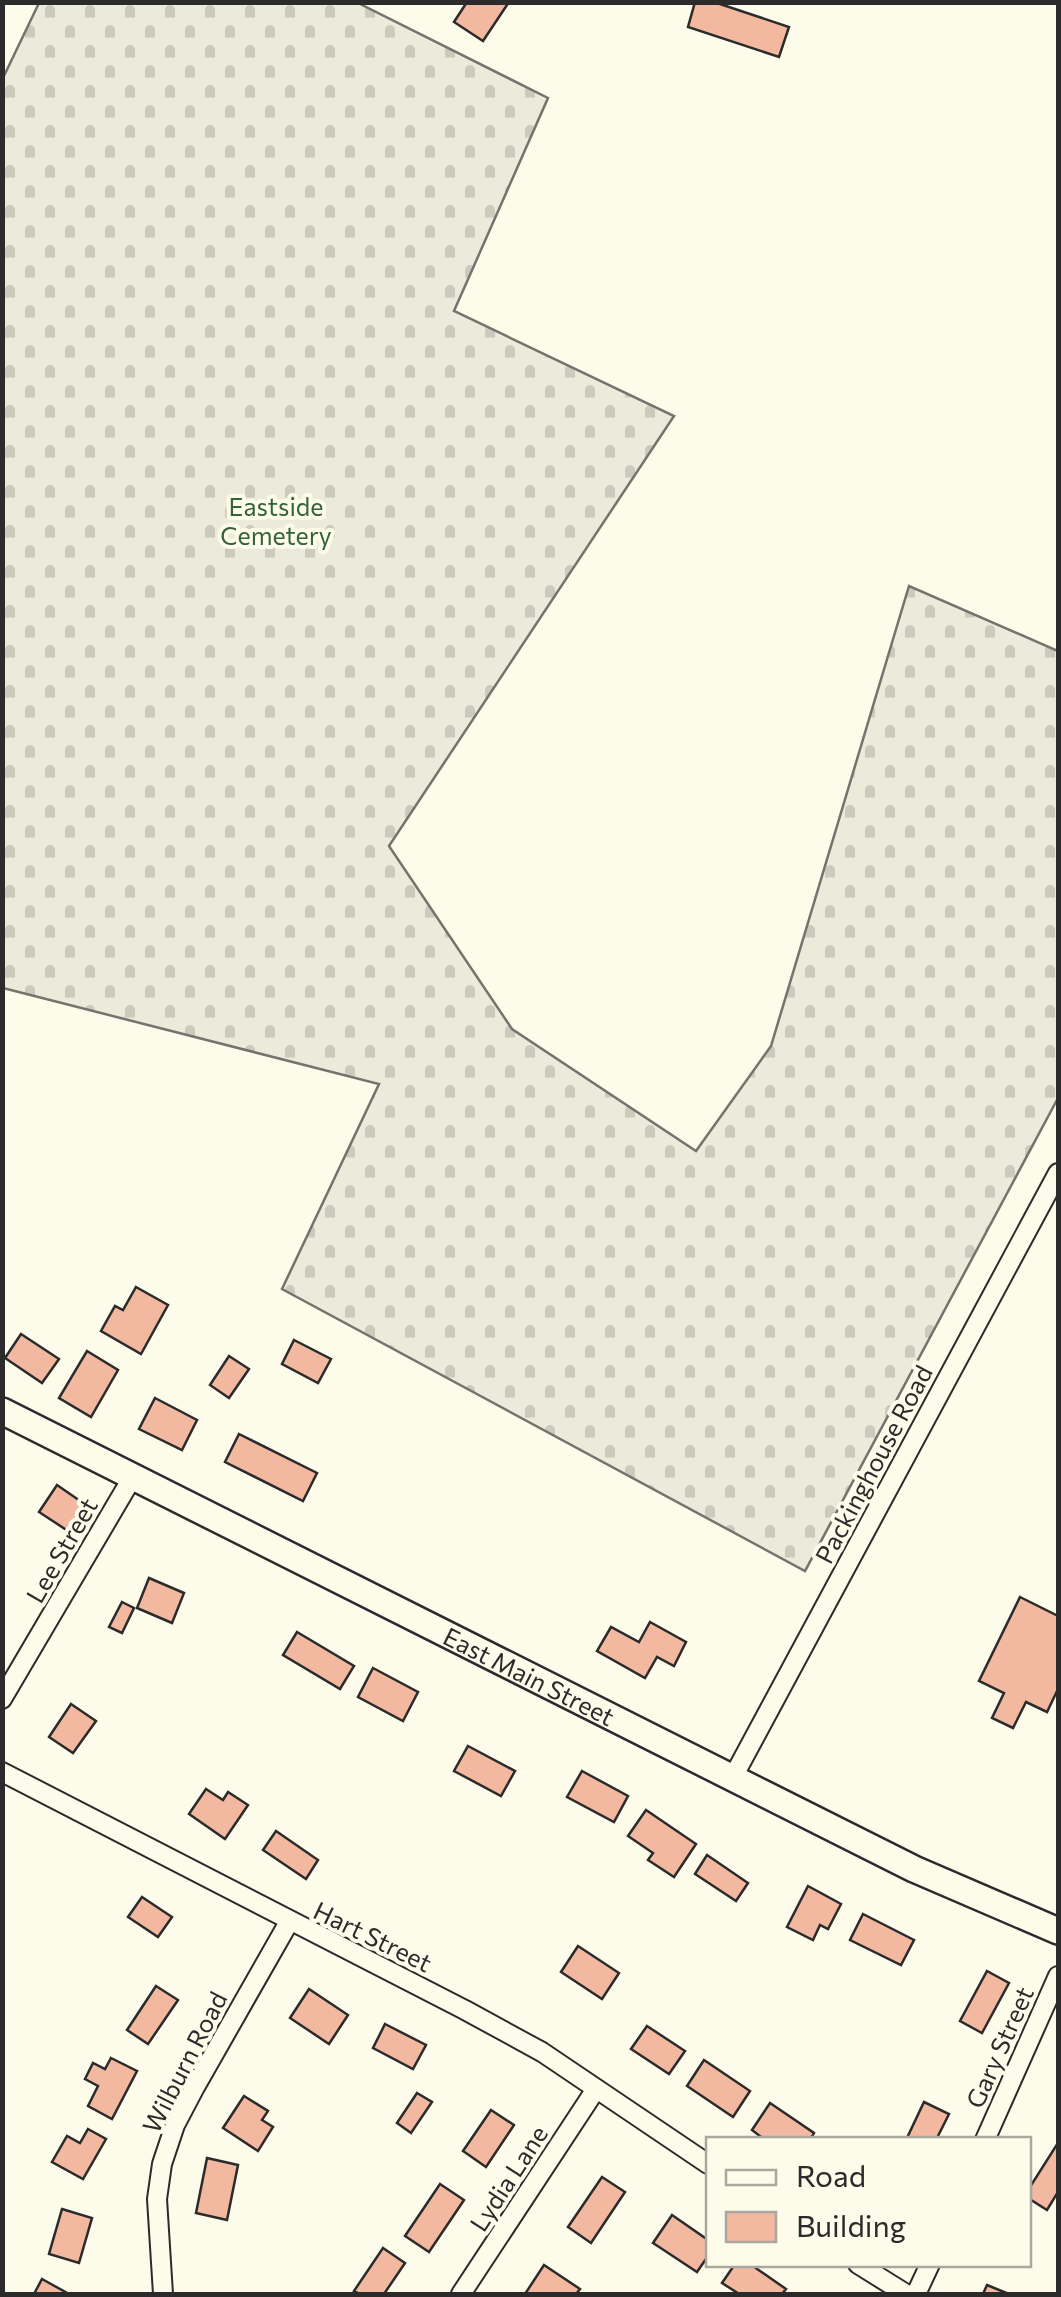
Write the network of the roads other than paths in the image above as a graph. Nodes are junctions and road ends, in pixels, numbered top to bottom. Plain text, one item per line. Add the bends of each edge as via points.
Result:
1 (1058, 1172) edge
2 (2, 1411) edge
3 (132, 1478) junction
4 (2, 1700) edge
5 (2, 1772) edge
6 (732, 1779) junction
7 (289, 1922) junction
8 (1058, 1930) edge
9 (1058, 1976) edge
10 (596, 2089) junction
11 (987, 2137) edge
12 (706, 2163) edge
13 (863, 2267) edge
14 (929, 2267) edge
15 (163, 2294) edge
16 (461, 2294) edge
17 (906, 2294) edge
18 (916, 2294) edge

1 - 6 street, Packinghouse Road
2 - 3 main road, East Main Street
3 - 4 street, Lee Street
3 - 6 main road, East Main Street
5 - 7 street, Hart Street
6 - 8 main road, East Main Street via 914,1869
7 - 10 street, Hart Street via 466,2010
7 - 15 street, Wilburn Road via 194,2088 166,2151 157,2199
9 - 11 street, Gary Street
10 - 12 street, Hart Street
10 - 16 street, Lydia Lane
13 - 17 street
14 - 18 street

